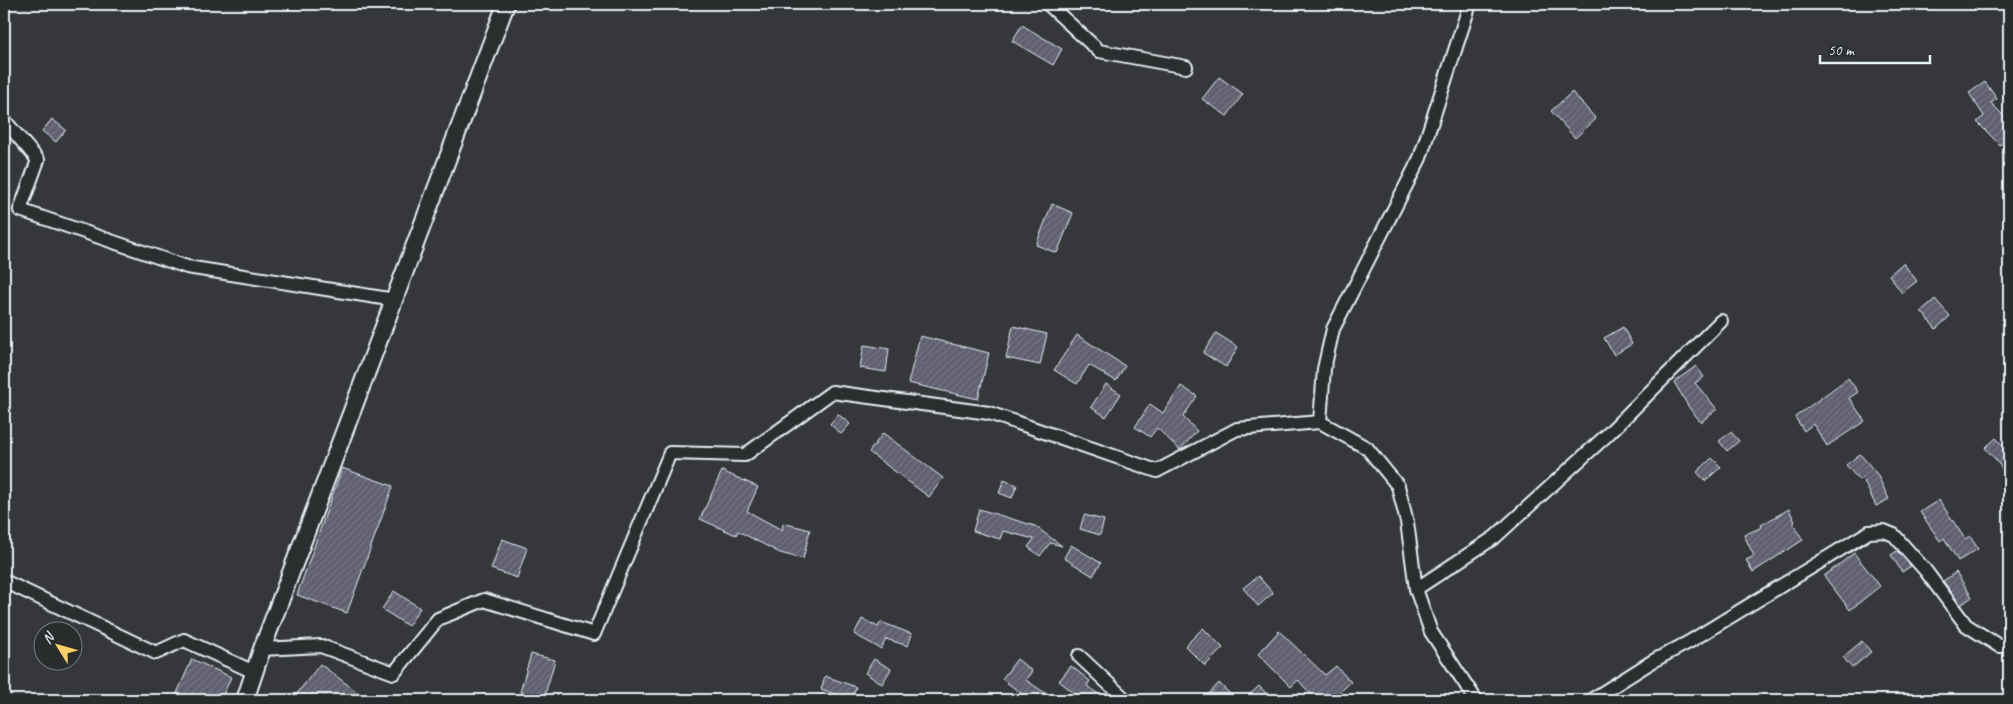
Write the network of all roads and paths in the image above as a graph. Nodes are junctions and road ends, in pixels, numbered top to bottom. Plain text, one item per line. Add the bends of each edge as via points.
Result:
1 (506, 4) edge
2 (1048, 4) edge
3 (1470, 4) edge
4 (1186, 67) dead end
5 (4, 120) edge
6 (395, 300) junction
7 (1721, 321) dead end
8 (1320, 422) junction
9 (4, 581) edge
10 (1416, 589) junction
11 (2009, 645) edge
12 (262, 648) junction
13 (1079, 656) dead end
14 (254, 672) junction
15 (245, 700) edge
16 (1126, 700) edge
17 (1476, 700) edge
18 (1590, 700) edge

1 - 6 street
2 - 4 street via 1099,52
3 - 8 street via 1420,158 1333,329 1324,369
5 - 6 street via 38,160 20,210 187,268
6 - 12 street
7 - 10 street via 1607,435 1495,537
8 - 10 street via 1367,448 1398,486 1407,522
8 - 12 street via 1237,429 1157,471 989,413 832,392 745,455 670,453 594,634 484,600 438,619 394,674 321,646
9 - 14 street via 156,653 184,640
10 - 17 street via 1431,632
11 - 18 street via 1999,646 1966,625 1894,535 1884,531 1869,532
12 - 14 street
13 - 16 street
14 - 15 street

